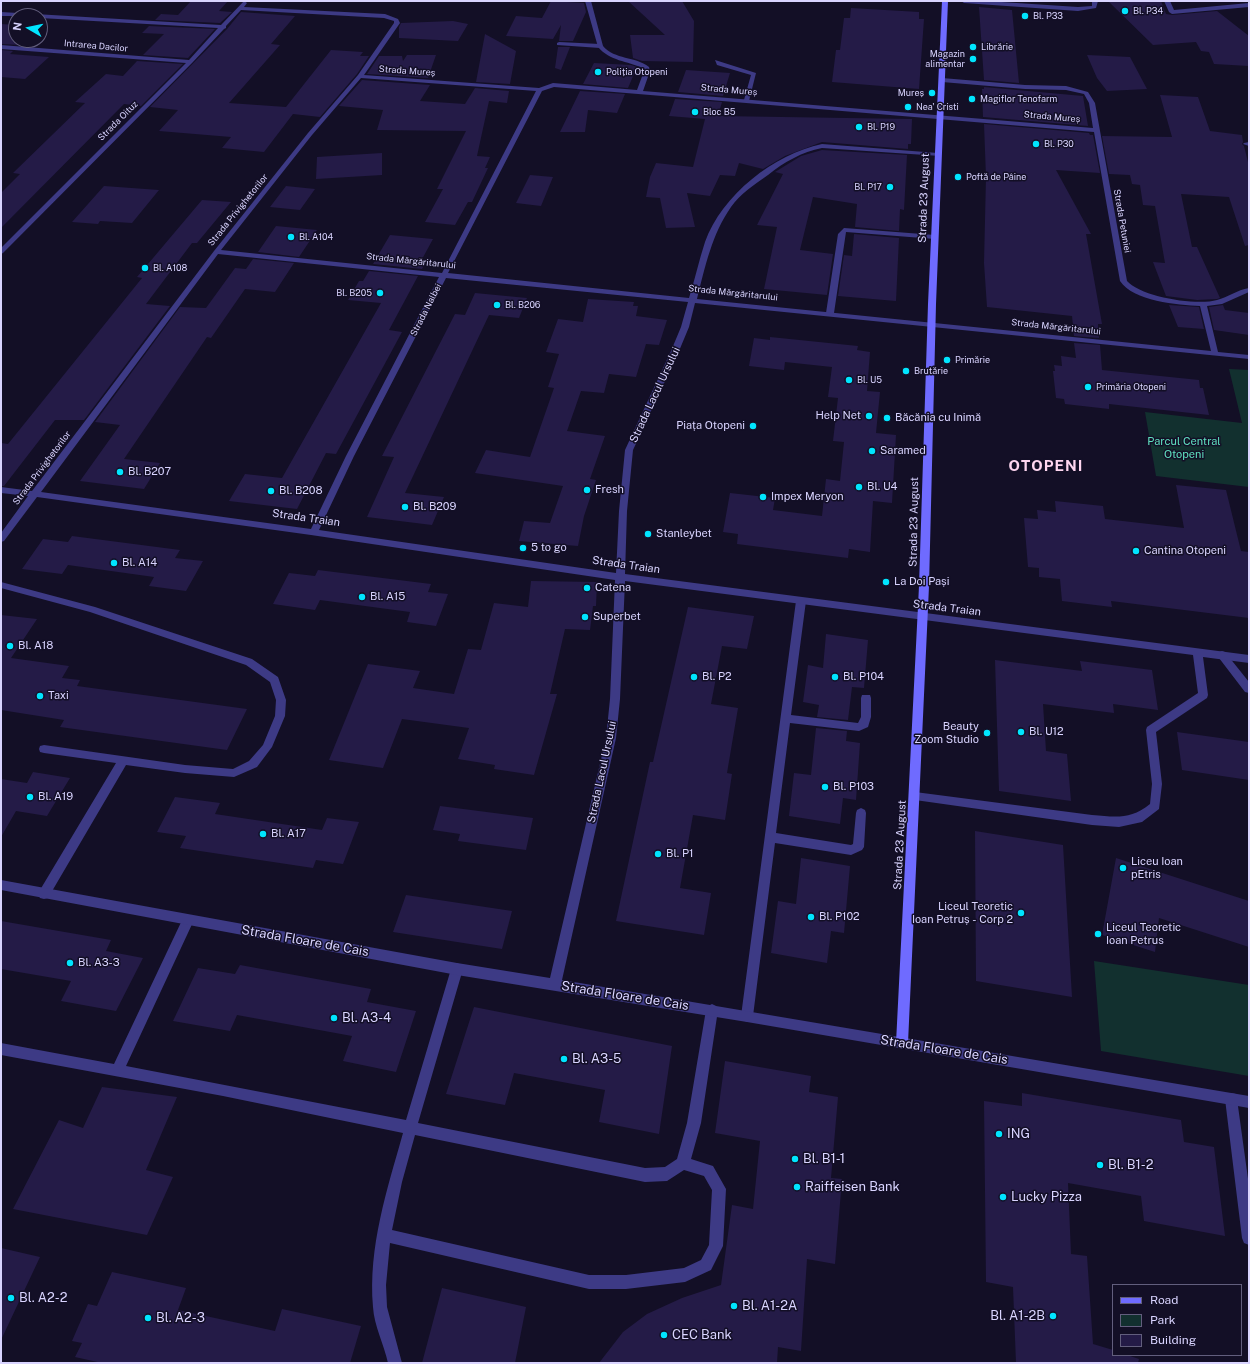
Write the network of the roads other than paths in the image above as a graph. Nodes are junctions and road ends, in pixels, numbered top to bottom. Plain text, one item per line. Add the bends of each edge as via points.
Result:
1 (245, 1) edge
2 (588, 1) edge
3 (945, 1) edge
4 (964, 1) edge
5 (1095, 1) edge
6 (1167, 1) edge
7 (1249, 5) edge
8 (241, 8) junction
9 (48, 16) edge
10 (224, 27) junction
11 (559, 44) dead end
12 (600, 46) junction
13 (1, 47) edge
14 (716, 61) dead end
15 (190, 62) junction
16 (360, 76) junction
17 (942, 80) junction
18 (540, 90) junction
19 (640, 92) junction
20 (746, 100) junction
21 (940, 117) junction
22 (1097, 130) junction
23 (938, 155) junction
24 (935, 237) junction
25 (1, 252) edge
26 (216, 252) junction
27 (444, 275) junction
28 (1249, 290) edge
29 (692, 299) junction
30 (1203, 304) junction
31 (830, 313) junction
32 (931, 324) junction
33 (1214, 353) junction
34 (1249, 357) edge
35 (1, 490) edge
36 (34, 494) junction
37 (314, 531) junction
38 (1, 538) edge
39 (620, 577) junction
40 (1, 585) edge
41 (801, 601) junction
42 (923, 618) junction
43 (1198, 652) junction
44 (1222, 656) junction
45 (1249, 659) edge
46 (1249, 689) edge
47 (866, 698) dead end
48 (786, 718) junction
49 (44, 749) dead end
50 (123, 761) junction
51 (914, 796) junction
52 (861, 813) dead end
53 (770, 837) junction
54 (1, 886) edge
55 (44, 894) junction
56 (188, 920) junction
57 (457, 969) junction
58 (555, 984) junction
59 (712, 1010) junction
60 (747, 1016) junction
61 (902, 1043) junction
62 (1, 1049) edge
63 (118, 1070) junction
64 (1231, 1099) junction
65 (1249, 1102) edge
66 (410, 1128) junction
67 (683, 1162) junction
68 (383, 1235) junction
69 (1249, 1238) edge
70 (395, 1363) edge

1 - 8 street, Strada Oituz
2 - 12 street
3 - 17 main road, Strada 23 August
4 - 5 street via 1078,9 1094,7
6 - 7 street via 1172,12
8 - 10 street, Strada Oituz
8 - 16 street, Strada Privighetorilor via 385,16 396,20 396,27
9 - 10 street
10 - 15 street, Strada Oituz
11 - 12 street
12 - 19 street via 613,57 646,67
13 - 15 street, Intrarea Dacilor
14 - 20 street via 754,74
15 - 25 street, Strada Oituz
16 - 18 street, Strada Mureș
16 - 26 street, Strada Privighetorilor
17 - 21 main road, Strada 23 August
17 - 22 street, Strada Petuniei via 1081,90 1090,97
18 - 19 street, Strada Mureș via 553,85
18 - 27 street, Strada Nalbei
19 - 20 street, Strada Mureș
20 - 21 street, Strada Mureș
21 - 22 street, Strada Mureș
21 - 23 main road, Strada 23 August
22 - 30 street, Strada Petuniei via 1124,282 1142,294
23 - 24 main road, Strada 23 August
23 - 29 street, Strada Lacul Ursului via 822,146 807,149 784,160 760,176 728,206 710,241
24 - 31 street via 844,230 841,234
24 - 32 main road, Strada 23 August
26 - 27 street, Strada Mărgăritarului
26 - 36 street, Strada Privighetorilor
27 - 29 street, Strada Mărgăritarului
27 - 37 street, Strada Nalbei
28 - 30 street via 1238,292 1214,304
29 - 31 street, Strada Mărgăritarului
29 - 39 street, Strada Lacul Ursului via 675,352 630,450 623,511
30 - 33 street
31 - 32 street, Strada Mărgăritarului
32 - 33 street, Strada Mărgăritarului
32 - 42 main road, Strada 23 August
33 - 34 street, Strada Mărgăritarului
35 - 36 street, Strada Traian
36 - 37 street, Strada Traian
36 - 38 street, Strada Privighetorilor
37 - 39 street, Strada Traian
39 - 41 street, Strada Traian
39 - 58 street, Strada Lacul Ursului via 611,738
40 - 50 street via 92,609 249,662 274,680 281,700 280,716 267,747 253,764 234,773
41 - 42 street, Strada Traian
41 - 48 street
42 - 43 street, Strada Traian
42 - 51 main road, Strada 23 August
43 - 44 street, Strada Traian
43 - 51 street via 1203,695 1151,730 1157,784 1155,806 1142,817 1119,822 1092,820
44 - 45 street, Strada Traian
44 - 46 street
47 - 48 street via 866,717 864,724 858,727
48 - 53 street
49 - 50 street
50 - 55 street
51 - 61 main road, Strada 23 August
52 - 53 street via 858,847 851,850
53 - 60 street
54 - 55 street, Strada Floare de Cais
55 - 56 street, Strada Floare de Cais
56 - 57 street, Strada Floare de Cais
56 - 63 street
57 - 58 street, Strada Floare de Cais
57 - 66 street
58 - 59 street, Strada Floare de Cais
59 - 60 street, Strada Floare de Cais
59 - 67 street via 694,1123
60 - 61 street, Strada Floare de Cais
61 - 64 street, Strada Floare de Cais
62 - 63 street
63 - 66 street
64 - 65 street, Strada Floare de Cais
64 - 69 street
66 - 67 street via 645,1175 667,1174
66 - 68 street
67 - 68 street via 708,1171 719,1189 716,1246 706,1265 685,1276 626,1282 589,1282
68 - 70 street via 379,1273 380,1310

